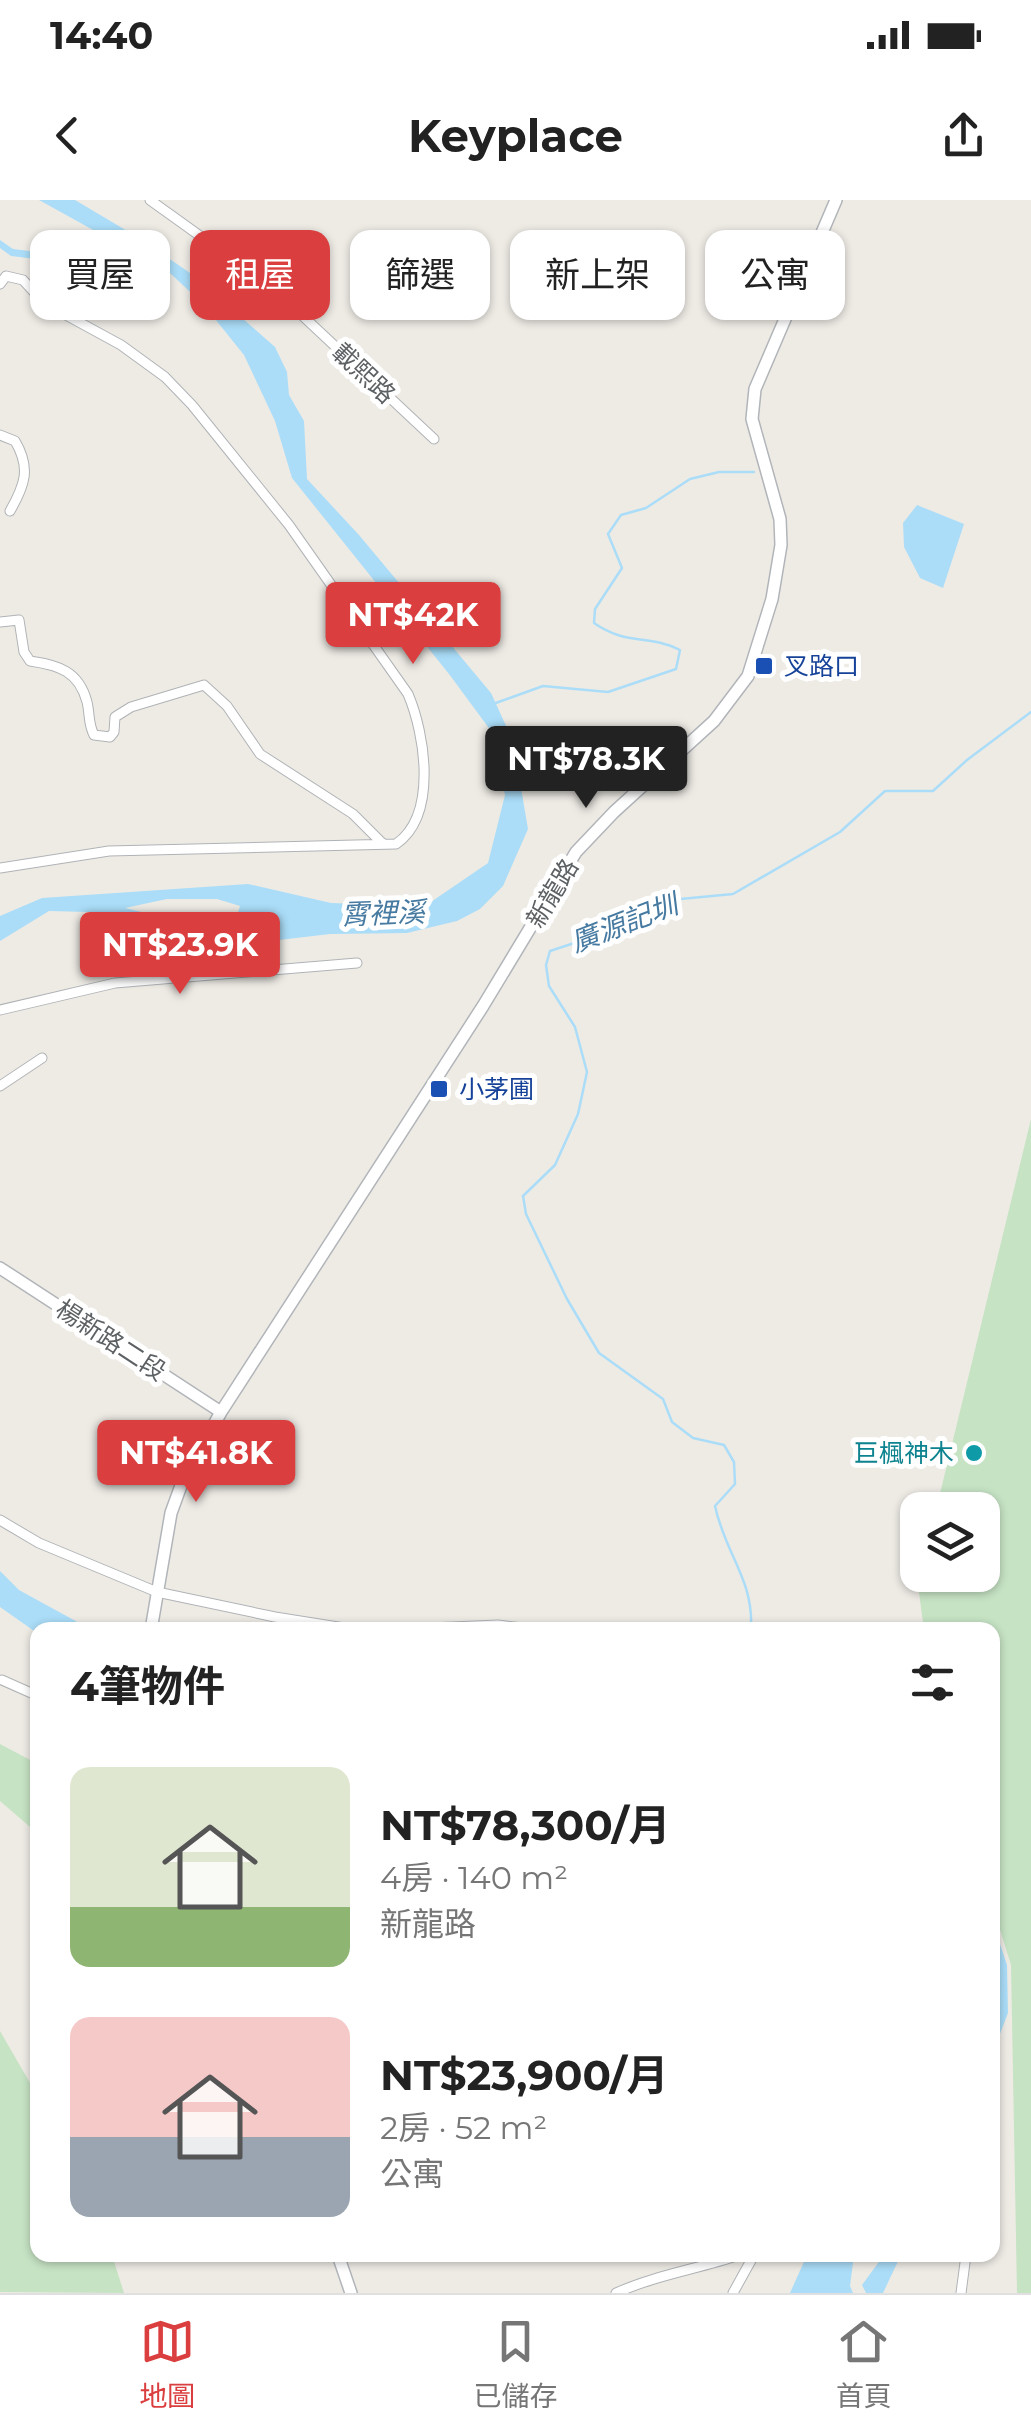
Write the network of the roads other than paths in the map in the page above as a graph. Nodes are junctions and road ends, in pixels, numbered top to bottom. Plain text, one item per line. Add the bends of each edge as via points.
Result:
1 (150, 200) edge
2 (836, 200) edge
3 (0, 284) edge
4 (0, 435) edge
5 (434, 439) dead end
6 (10, 511) dead end
7 (0, 622) edge
8 (383, 844) junction
9 (0, 868) edge
10 (356, 963) dead end
11 (0, 1010) edge
12 (42, 1058) dead end
13 (0, 1086) edge
14 (0, 1268) edge
15 (221, 1412) junction
16 (0, 1520) edge
17 (156, 1592) junction
18 (152, 1622) edge
19 (302, 1622) edge
20 (2, 1680) dead end
21 (30, 1692) edge
22 (340, 2262) edge
23 (719, 2262) edge
24 (750, 2262) edge
25 (965, 2262) edge
26 (351, 2293) edge
27 (616, 2293) edge
28 (733, 2293) edge
29 (962, 2293) edge

1 - 5 street, 載熙路 via 274,290
2 - 15 street, 新龍路 via 756,389 752,418 781,545 748,676 714,722 576,852
3 - 8 street via 6,276 23,280 44,302 165,377 288,525 408,694 420,721 422,802 408,836
4 - 6 street via 15,442 27,469
7 - 8 street via 19,620 30,661 73,675 94,735 110,737 115,717 132,707 204,685 260,754 352,814
8 - 9 street via 109,852
10 - 11 street via 115,983
12 - 13 street
14 - 15 street, 楊新路二段
15 - 17 street, 新龍路 via 170,1513
16 - 17 street
17 - 18 street, 新龍路
17 - 19 street
20 - 21 street
22 - 26 street
23 - 27 street
24 - 28 street
25 - 29 street

